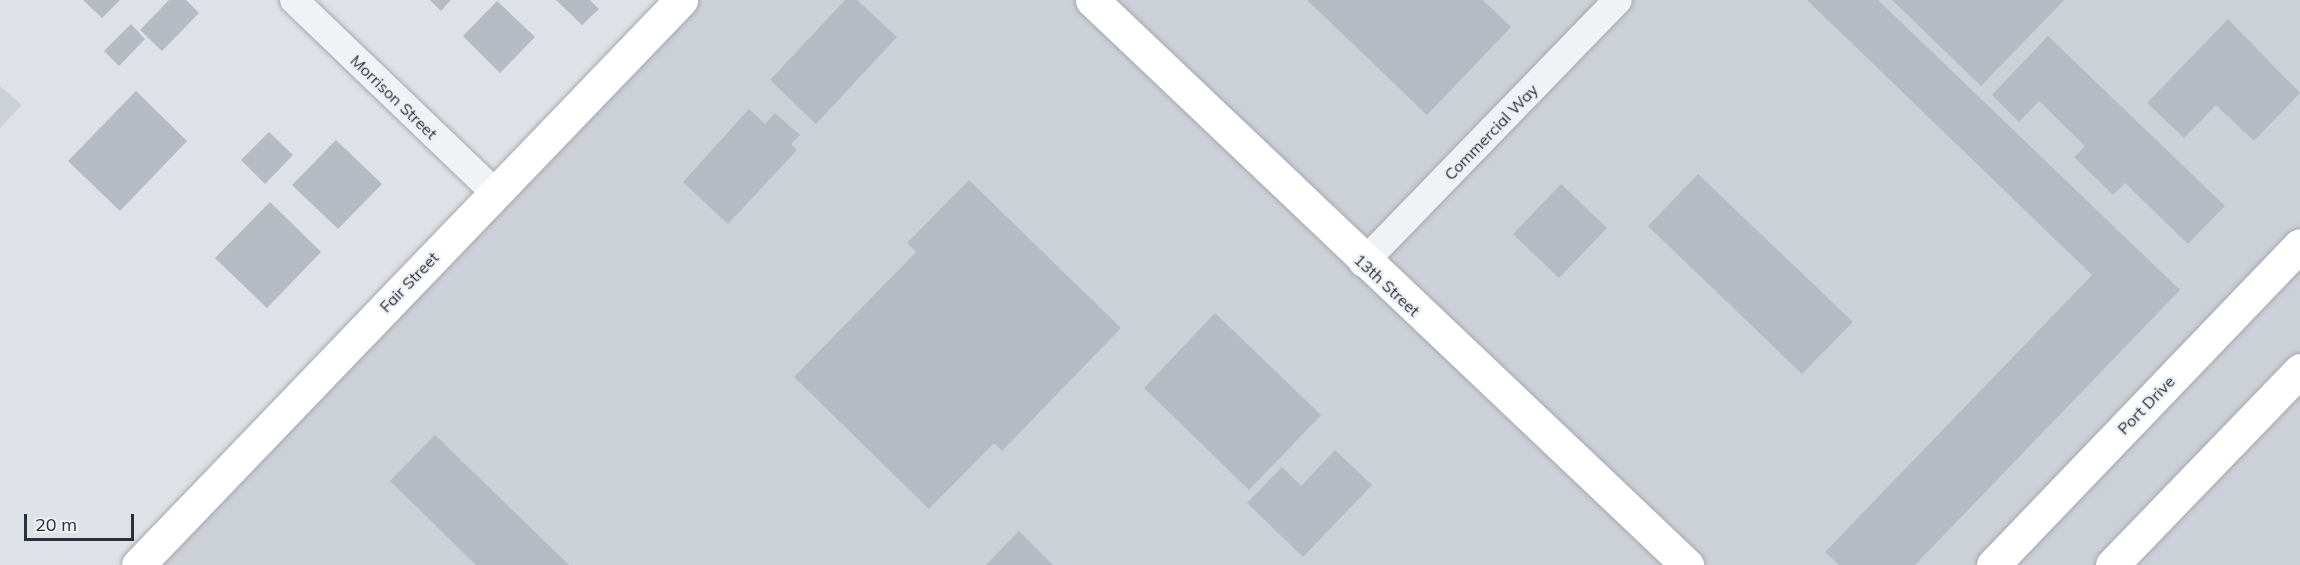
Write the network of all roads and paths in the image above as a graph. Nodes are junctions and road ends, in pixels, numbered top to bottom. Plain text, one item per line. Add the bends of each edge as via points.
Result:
1 (294, 0) edge
2 (681, 0) edge
3 (1092, 0) edge
4 (1618, 0) edge
5 (495, 193) junction
6 (2300, 245) edge
7 (1363, 263) junction
8 (2300, 370) edge
9 (138, 565) edge
10 (1687, 565) edge
11 (1993, 565) edge
12 (2112, 565) edge

1 - 5 street, Morrison Street
2 - 5 street, Fair Street
3 - 7 street, 13th Street
4 - 7 street, Commercial Way
5 - 9 street, Fair Street
6 - 11 street, Port Drive
7 - 10 street, 13th Street
8 - 12 street

